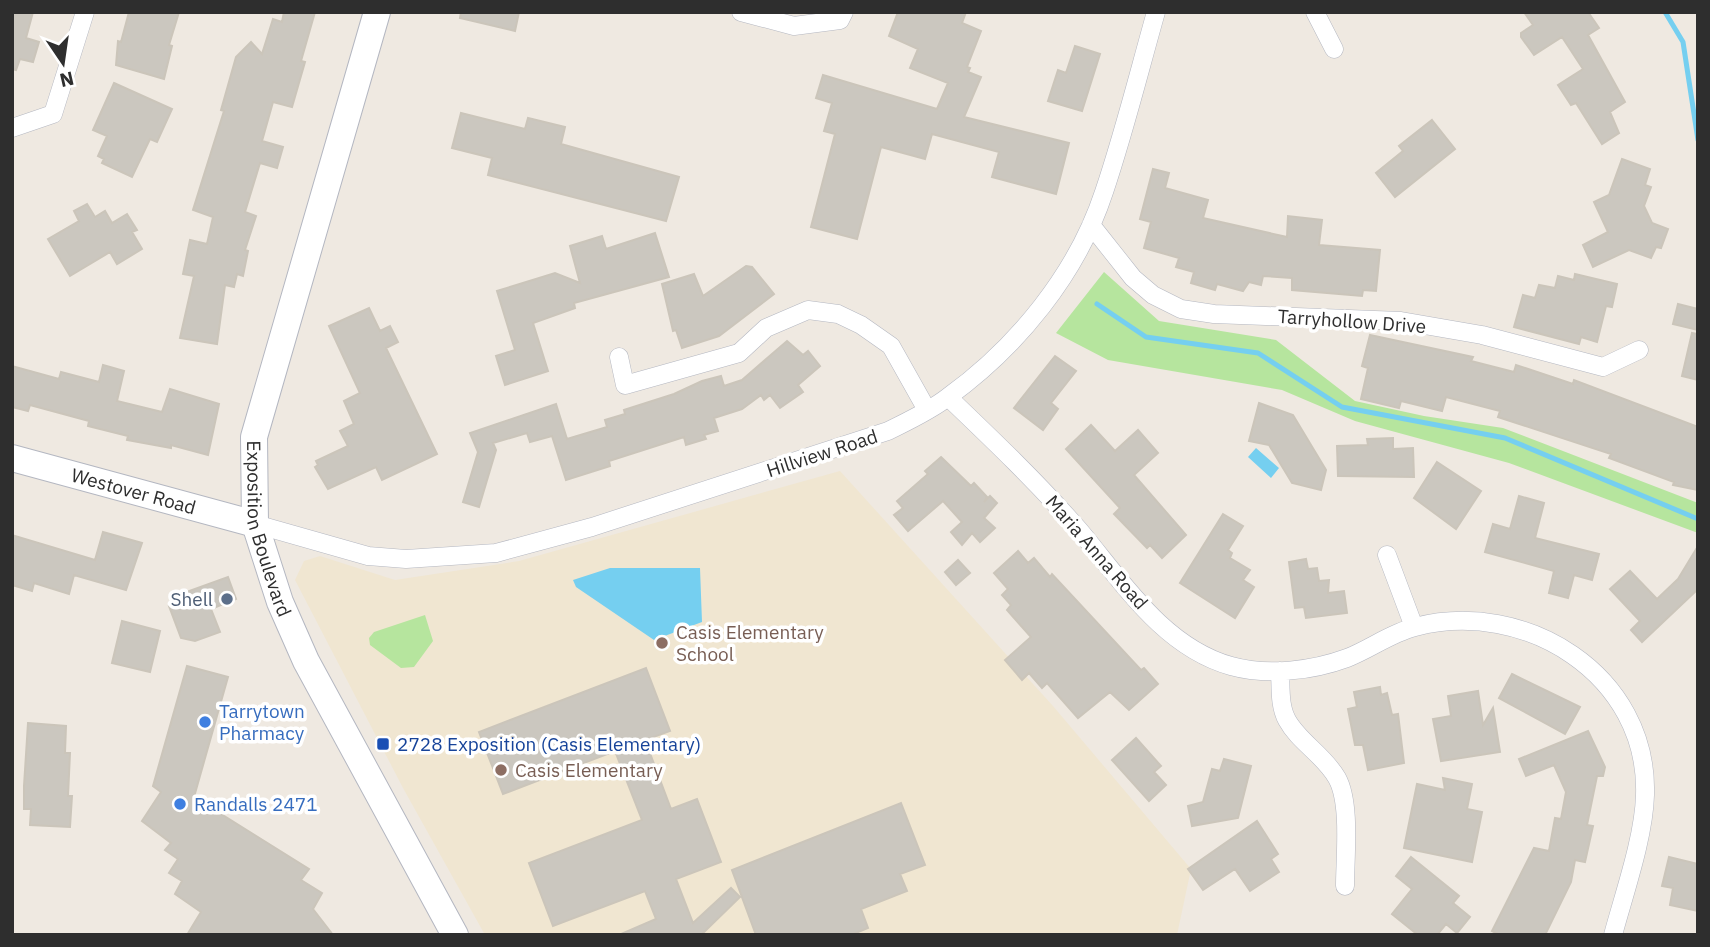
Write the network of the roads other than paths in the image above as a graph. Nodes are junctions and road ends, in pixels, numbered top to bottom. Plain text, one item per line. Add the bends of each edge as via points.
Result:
1 (85, 12) edge
2 (377, 12) edge
3 (741, 12) edge
4 (1156, 12) edge
5 (1315, 12) edge
6 (842, 16) edge
7 (1334, 49) dead end
8 (12, 128) edge
9 (1091, 225) junction
10 (1639, 350) dead end
11 (619, 357) dead end
12 (948, 397) junction
13 (927, 410) junction
14 (12, 458) edge
15 (255, 524) junction
16 (1387, 555) dead end
17 (1414, 627) junction
18 (1280, 671) junction
19 (1345, 886) dead end
20 (455, 935) edge
21 (1613, 935) edge

1 - 8 street via 53,114
2 - 15 street, Exposition Boulevard via 254,437
3 - 6 street via 794,26
4 - 9 street, Hillview Road
5 - 7 street
9 - 10 street, Tarryhollow Drive via 1133,278 1181,309 1401,321 1482,335 1603,367
9 - 12 street, Hillview Road via 1035,317
11 - 13 street via 625,385 739,352 766,328 808,310 838,314 891,346
12 - 13 street, Hillview Road
12 - 18 street, Maria Anna Road via 1012,458 1131,596 1189,648 1232,666
13 - 15 street, Hillview Road via 888,431 496,554 406,559 368,556
14 - 15 street, Westover Road
15 - 20 street, Exposition Boulevard via 280,602 306,661
16 - 17 street
17 - 18 street, Maria Anna Road via 1346,659
17 - 21 street, Maria Anna Road via 1460,622 1503,626 1552,640 1585,661 1612,690 1642,755 1645,796
18 - 19 street via 1287,719 1339,780

